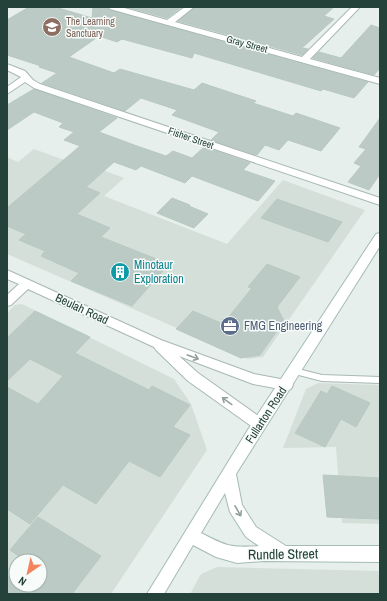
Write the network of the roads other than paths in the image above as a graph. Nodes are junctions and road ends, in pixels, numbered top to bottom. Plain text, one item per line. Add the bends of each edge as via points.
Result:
1 (113, 7) edge
2 (190, 7) edge
3 (356, 7) edge
4 (169, 22) junction
5 (304, 60) junction
6 (7, 68) edge
7 (26, 77) junction
8 (380, 81) edge
9 (7, 91) edge
10 (380, 202) edge
11 (378, 245) edge
12 (7, 274) edge
13 (27, 283) junction
14 (7, 302) edge
15 (157, 343) junction
16 (294, 371) junction
17 (380, 380) edge
18 (286, 385) junction
19 (259, 424) junction
20 (229, 474) junction
21 (191, 536) junction
22 (285, 553) junction
23 (380, 554) edge
24 (155, 594) edge

1 - 4 street, Gray Street
2 - 4 street
3 - 5 street
4 - 5 street, Gray Street
5 - 8 street, Gray Street
6 - 7 street, Fisher Street
7 - 9 street
7 - 10 street, Fisher Street via 37,86
11 - 16 street, Fullarton Road
12 - 13 street, Beulah Road
13 - 14 street
13 - 15 street, Beulah Road
15 -> 18 street, Beulah Road via 253,379
19 -> 15 street, Beulah Road via 192,377
16 - 17 lane via 322,378
16 - 18 street, Fullarton Road
18 - 19 street, Fullarton Road
19 - 20 street, Fullarton Road
20 - 21 street, Fullarton Road
20 -> 22 street via 235,507 251,532
21 - 22 street, Rundle Street via 222,552 237,555
21 - 24 street, Fullarton Road
22 - 23 street, Rundle Street

